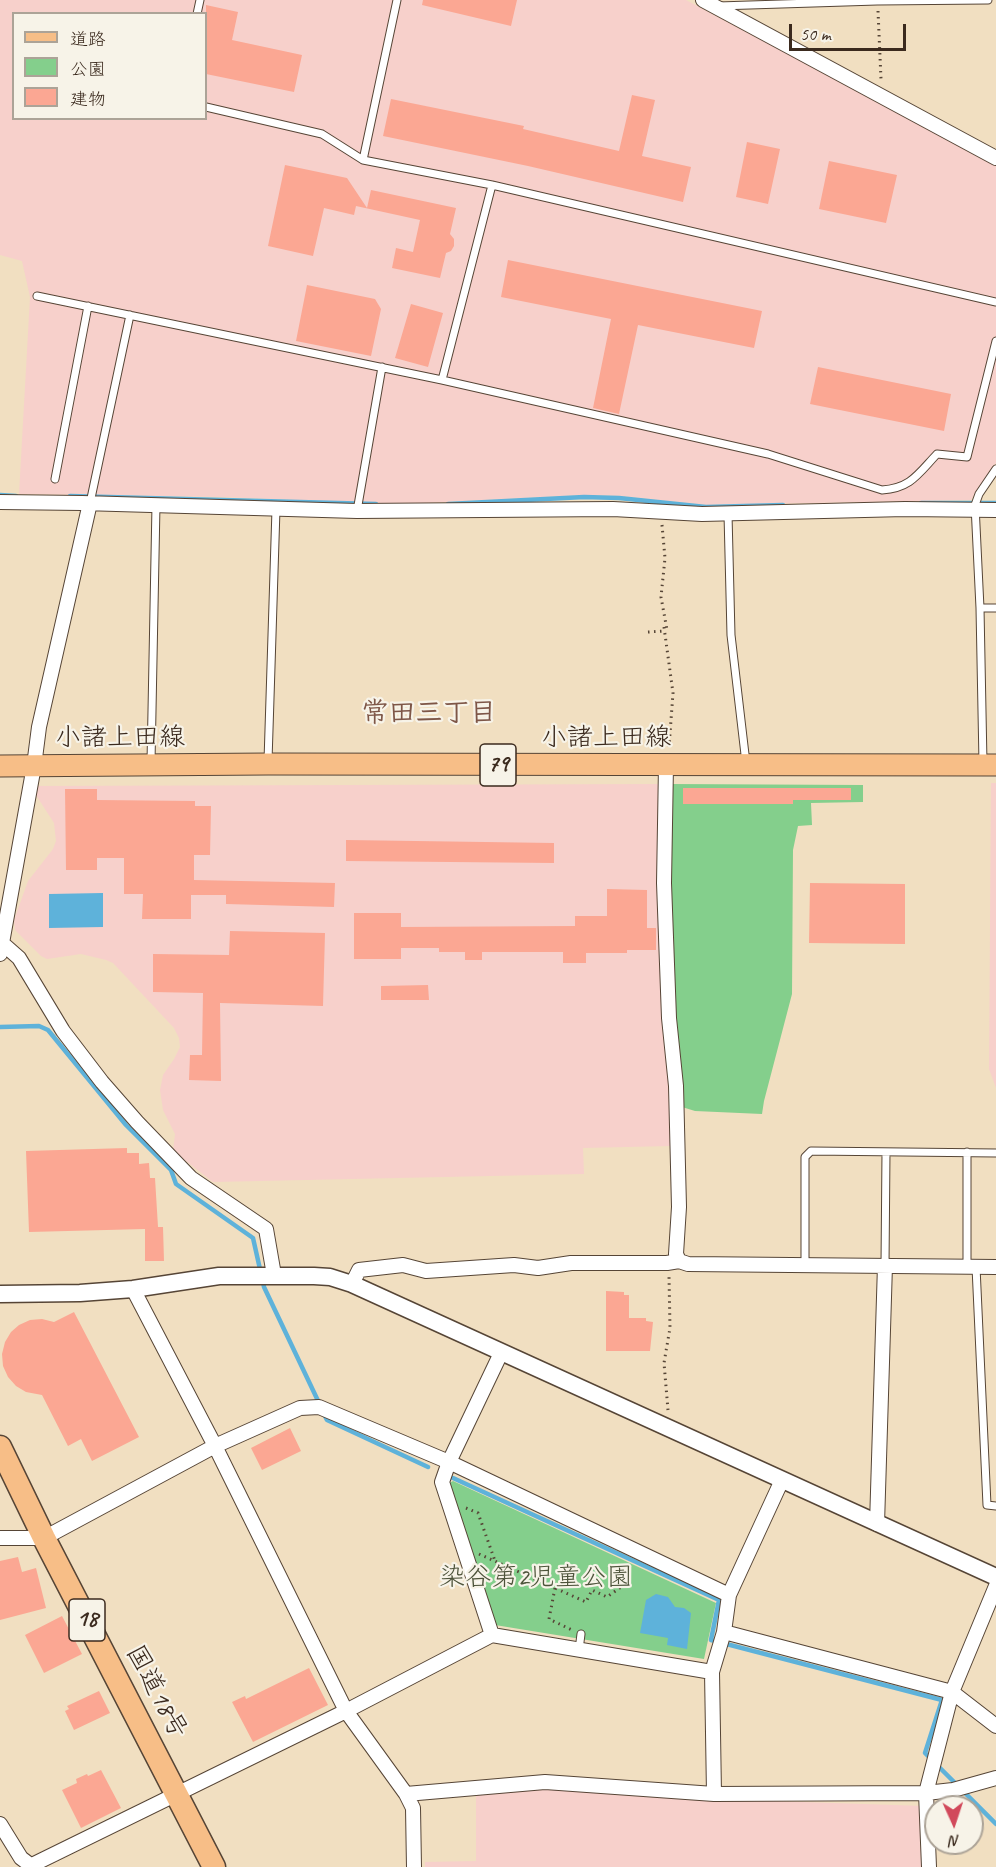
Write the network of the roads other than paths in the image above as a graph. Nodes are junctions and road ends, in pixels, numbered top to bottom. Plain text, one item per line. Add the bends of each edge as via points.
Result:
1 (397, 0) edge
2 (988, 0) edge
3 (877, 1) edge
4 (792, 2) edge
5 (709, 3) edge
6 (207, 107) edge
7 (996, 158) edge
8 (363, 160) junction
9 (492, 185) junction
10 (37, 297) dead end
11 (996, 302) edge
12 (88, 306) junction
13 (130, 315) junction
14 (996, 341) edge
15 (382, 367) junction
16 (442, 380) junction
17 (996, 469) edge
18 (55, 479) dead end
19 (91, 499) junction
20 (0, 502) edge
21 (975, 505) junction
22 (156, 506) junction
23 (357, 507) junction
24 (276, 508) junction
25 (996, 510) edge
26 (728, 513) junction
27 (980, 608) junction
28 (996, 608) edge
29 (268, 764) junction
30 (151, 765) junction
31 (668, 765) junction
32 (746, 765) junction
33 (990, 765) edge
34 (0, 766) edge
35 (34, 766) junction
36 (1, 949) edge
37 (886, 1152) junction
38 (967, 1152) junction
39 (996, 1153) edge
40 (673, 1262) junction
41 (805, 1265) junction
42 (885, 1265) junction
43 (972, 1266) junction
44 (996, 1267) edge
45 (266, 1275) junction
46 (352, 1284) junction
47 (133, 1289) junction
48 (0, 1294) edge
49 (501, 1353) junction
50 (215, 1446) junction
51 (0, 1447) edge
52 (449, 1462) junction
53 (782, 1480) junction
54 (996, 1506) edge
55 (877, 1524) junction
56 (0, 1538) edge
57 (44, 1538) junction
58 (996, 1577) edge
59 (996, 1586) edge
60 (729, 1595) junction
61 (724, 1632) junction
62 (581, 1634) dead end
63 (492, 1635) junction
64 (579, 1650) junction
65 (712, 1672) junction
66 (952, 1692) junction
67 (346, 1711) junction
68 (996, 1726) edge
69 (996, 1778) edge
70 (177, 1792) junction
71 (926, 1793) junction
72 (406, 1794) junction
73 (714, 1794) junction
74 (0, 1824) edge
75 (33, 1866) edge
76 (214, 1867) edge
77 (414, 1867) edge
78 (929, 1867) edge

1 - 8 lane
2 - 3 lane
3 - 4 lane
4 - 5 lane
5 - 7 street
6 - 8 lane via 322,134
8 - 9 lane
9 - 11 lane
9 - 16 lane
10 - 12 lane
12 - 13 lane
12 - 18 lane
13 - 15 lane
13 - 19 lane
14 - 16 lane via 967,457 937,454 898,489 882,490 768,454
15 - 16 lane
15 - 23 lane
17 - 21 lane
19 - 20 street
19 - 22 street
19 - 35 street via 39,727
21 - 25 street
21 - 26 street
21 - 27 lane
22 - 24 street
22 - 30 lane
23 - 24 street
23 - 26 street
24 - 29 lane
26 - 32 lane via 731,635
27 - 28 lane
27 - 33 lane
29 - 30 main road, 小諸上田線 / 79
29 - 31 main road, 小諸上田線 / 79
30 - 35 main road, 小諸上田線 / 79
31 - 32 main road, 小諸上田線 / 79
31 - 40 street via 664,884 679,1207
32 - 33 main road, 小諸上田線 / 79
34 - 35 main road, 小諸上田線 / 79
35 - 36 street
36 - 45 street via 19,958 63,1031 137,1122 191,1178 266,1229
37 - 38 lane
37 - 41 lane via 811,1151 805,1157
37 - 42 lane
38 - 39 lane
38 - 43 lane
40 - 41 street
40 - 46 street via 426,1270 403,1265 359,1270
41 - 42 street
42 - 43 street
42 - 55 street
43 - 44 street
43 - 54 lane via 987,1505
45 - 46 street via 330,1277
45 - 47 street via 198,1278
46 - 49 street
47 - 48 street
47 - 50 street
49 - 52 street
49 - 53 street
50 - 52 street via 300,1408 319,1407
50 - 57 street
50 - 67 street
51 - 57 highway, 国道18号 / 18
52 - 60 street
52 - 63 street via 442,1482
53 - 55 street
53 - 60 street
55 - 58 street
56 - 57 street
57 - 70 highway, 国道18号 / 18
59 - 66 street
60 - 61 street
61 - 65 street
61 - 66 street
62 - 64 lane
63 - 64 street
63 - 67 street
64 - 65 street
65 - 73 street
66 - 68 street
66 - 71 street
67 - 70 street
67 - 72 street
69 - 71 street
70 - 75 street
70 - 76 highway, 国道18号 / 18
71 - 73 street
71 - 78 street
72 - 73 street via 545,1782
72 - 77 street via 413,1808
74 - 75 street via 21,1858

